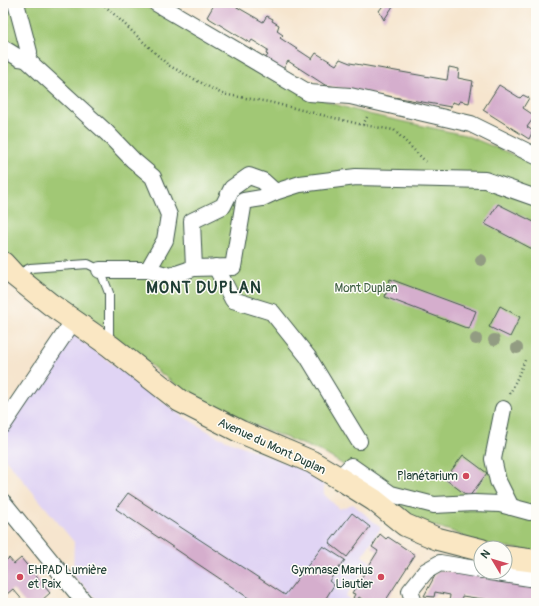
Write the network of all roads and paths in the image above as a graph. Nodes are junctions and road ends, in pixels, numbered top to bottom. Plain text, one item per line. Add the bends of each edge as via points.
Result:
1 (16, 3) edge
2 (102, 3) edge
3 (156, 3) edge
4 (3, 48) edge
5 (26, 58) junction
6 (536, 156) edge
7 (443, 179) junction
8 (275, 192) junction
9 (536, 198) edge
10 (192, 221) junction
11 (166, 230) junction
12 (216, 267) junction
13 (194, 268) junction
14 (100, 270) junction
15 (148, 270) junction
16 (7, 274) edge
17 (74, 320) junction
18 (110, 346) junction
19 (526, 358) dead end
20 (503, 409) joint
21 (3, 425) edge
22 (359, 441) dead end
23 (339, 478) junction
24 (3, 502) edge
25 (511, 507) junction
26 (534, 513) edge
27 (473, 548) edge
28 (513, 557) edge
29 (536, 561) edge
30 (473, 569) edge
31 (513, 576) edge
32 (536, 579) edge
33 (85, 603) edge
34 (414, 603) edge

1 - 5 street via 29,52
2 - 7 path via 168,65 222,94 394,130
3 - 6 street via 310,93 350,96 471,124
4 - 5 street via 20,58
5 - 11 street via 153,177 169,215
7 - 8 street via 356,178 300,184
7 - 9 street via 485,180
8 - 10 street via 264,181 249,176 232,188 223,206
8 - 12 street via 244,202 233,267
10 - 11 street
10 - 13 street
11 - 15 street via 165,240
12 - 13 street
12 - 22 street via 233,300 272,312 308,357
13 - 15 street via 170,276
14 - 15 street
14 - 16 lane via 88,264 30,268
14 - 18 lane via 109,293
16 - 17 street, Avenue du Mont Duplan via 19,294 50,304
17 - 18 street, Avenue du Mont Duplan
17 - 21 street
18 - 23 street, Avenue du Mont Duplan via 180,401 241,432 312,462
19 - 20 path
20 - 25 street via 493,459 498,481
23 - 25 street via 351,466 391,494 398,496 434,505 500,504
23 - 27 street, Avenue du Mont Duplan via 374,500 405,525
24 - 33 street
25 - 26 street
28 - 29 street
30 - 34 street via 440,563 426,571 410,591
31 - 32 street

